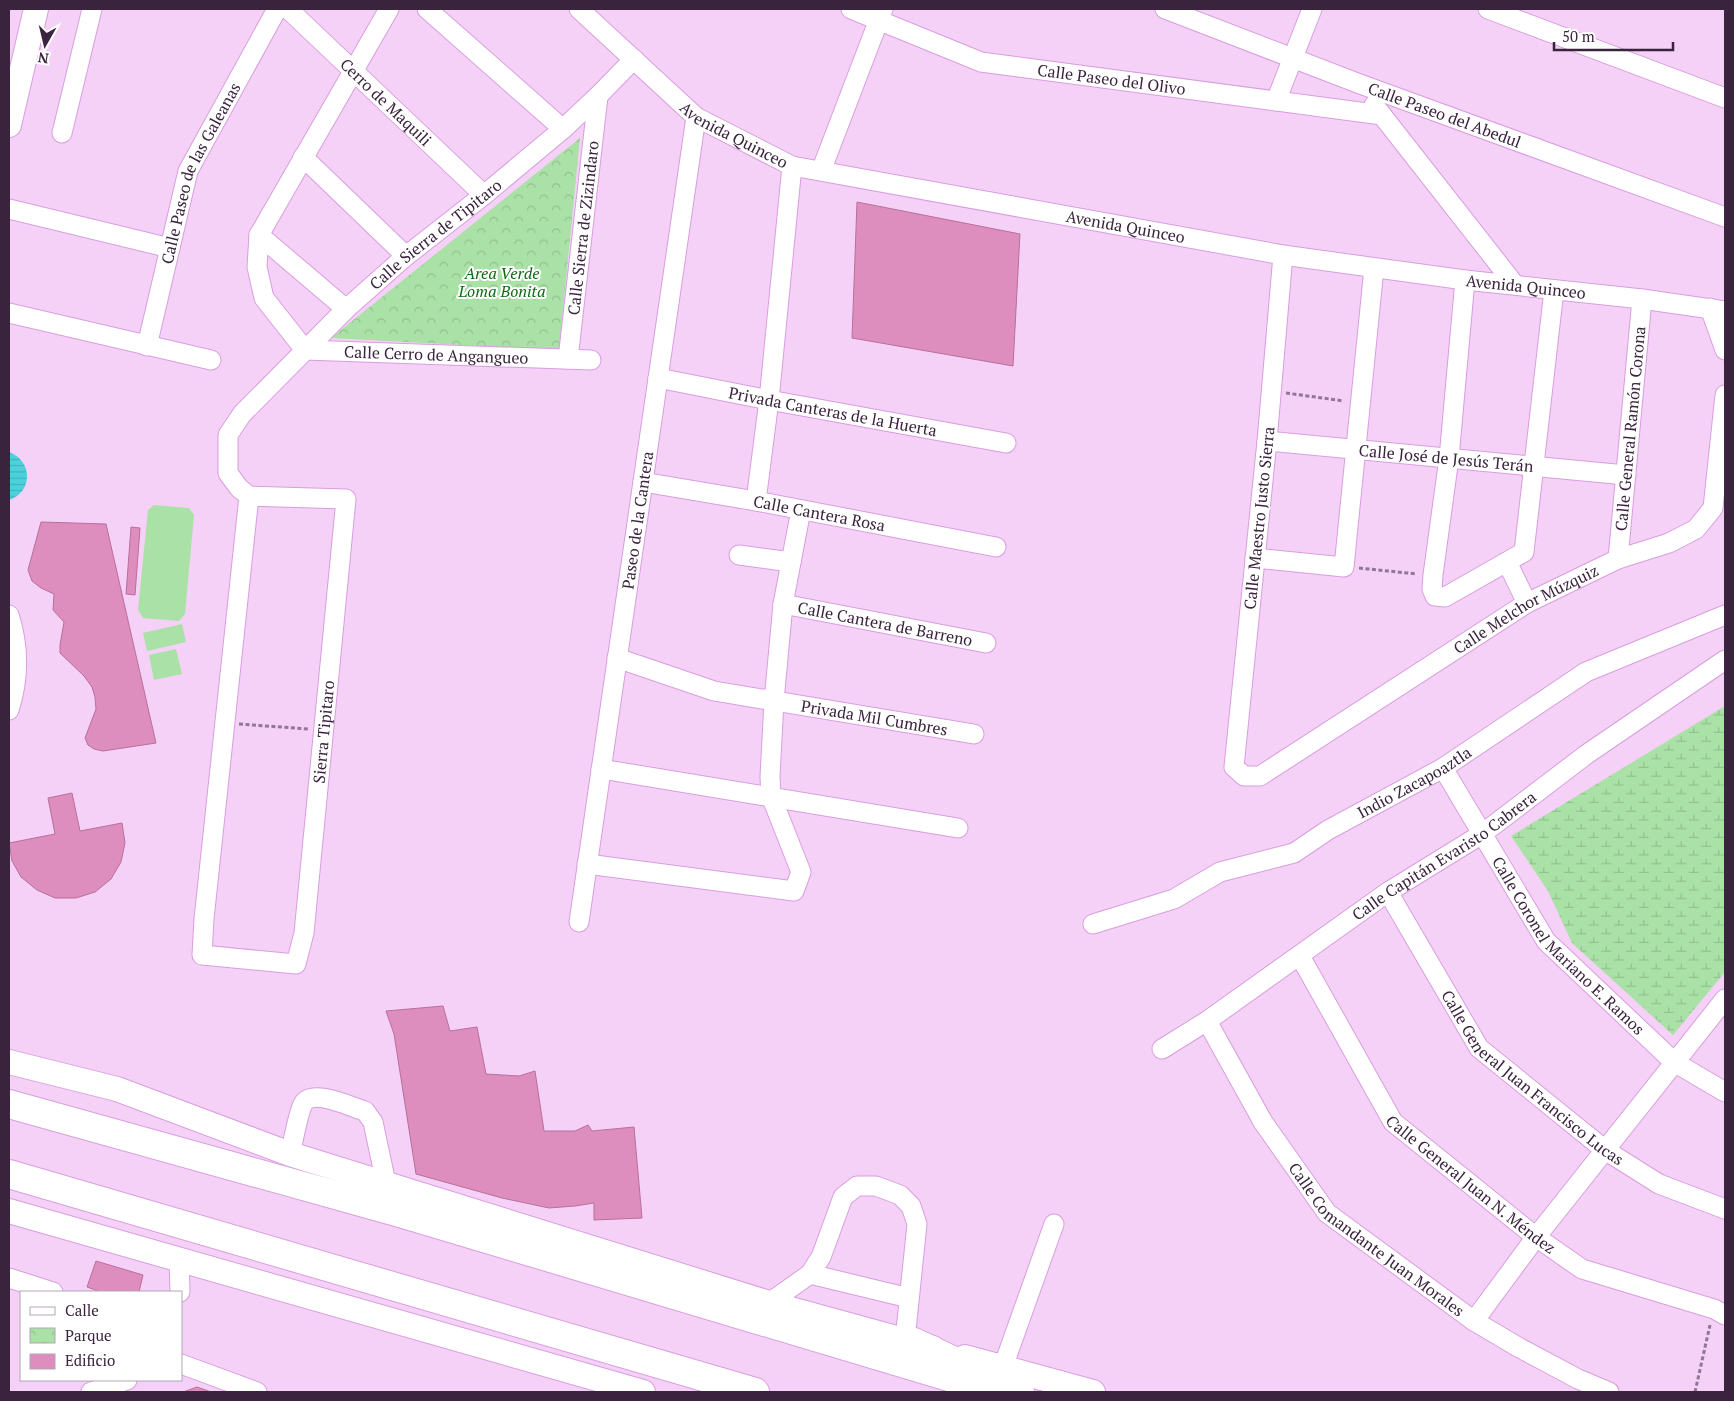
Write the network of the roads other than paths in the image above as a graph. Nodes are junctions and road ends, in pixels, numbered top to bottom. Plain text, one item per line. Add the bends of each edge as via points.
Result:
1 (36, 9) edge
2 (92, 9) edge
3 (277, 9) edge
4 (288, 9) edge
5 (389, 9) edge
6 (426, 9) edge
7 (579, 9) edge
8 (851, 9) edge
9 (1165, 9) edge
10 (1312, 9) edge
11 (1488, 9) edge
12 (881, 14) edge
13 (1292, 58) junction
14 (634, 59) junction
15 (353, 72) junction
16 (1360, 84) junction
17 (598, 96) junction
18 (1725, 98) edge
19 (1276, 101) junction
20 (1382, 115) junction
21 (696, 117) junction
22 (9, 124) edge
23 (563, 128) junction
24 (62, 133) dead end
25 (303, 157) junction
26 (792, 166) junction
27 (821, 171) junction
28 (484, 195) junction
29 (9, 209) edge
30 (1725, 217) edge
31 (259, 235) junction
32 (170, 248) junction
33 (1283, 255) junction
34 (406, 256) junction
35 (1374, 268) junction
36 (1465, 280) junction
37 (1515, 285) junction
38 (1554, 290) junction
39 (1642, 299) junction
40 (346, 309) junction
41 (1718, 310) edge
42 (9, 313) edge
43 (147, 346) junction
44 (305, 350) junction
45 (1725, 350) edge
46 (568, 359) junction
47 (211, 360) dead end
48 (590, 360) dead end
49 (658, 378) junction
50 (1725, 395) edge
51 (769, 400) junction
52 (1267, 441) junction
53 (1006, 442) dead end
54 (1355, 449) junction
55 (1449, 458) junction
56 (1534, 466) junction
57 (1626, 475) junction
58 (643, 482) junction
59 (249, 496) junction
60 (756, 501) junction
61 (801, 510) junction
62 (996, 547) dead end
63 (739, 555) dead end
64 (1255, 558) junction
65 (1618, 559) junction
66 (791, 562) junction
67 (1507, 562) junction
68 (1527, 603) junction
69 (784, 604) junction
70 (9, 615) edge
71 (1725, 615) edge
72 (986, 643) dead end
73 (617, 658) junction
74 (1725, 660) edge
75 (13, 663) edge
76 (774, 701) junction
77 (9, 710) edge
78 (974, 734) dead end
79 (1444, 768) junction
80 (601, 769) junction
81 (1244, 776) joint
82 (771, 796) junction
83 (958, 828) dead end
84 (1482, 834) junction
85 (587, 864) junction
86 (1388, 892) junction
87 (578, 922) dead end
88 (1093, 924) dead end
89 (1300, 956) junction
90 (1725, 999) edge
91 (1207, 1021) junction
92 (1162, 1050) dead end
93 (9, 1057) edge
94 (9, 1062) edge
95 (1674, 1062) junction
96 (117, 1089) junction
97 (1725, 1092) edge
98 (9, 1104) edge
99 (1605, 1150) junction
100 (290, 1154) junction
101 (9, 1174) edge
102 (386, 1184) junction
103 (1725, 1209) edge
104 (9, 1211) edge
105 (1054, 1224) dead end
106 (1536, 1237) junction
107 (179, 1260) junction
108 (810, 1274) junction
109 (9, 1278) edge
110 (51, 1291) edge
111 (180, 1291) edge
112 (909, 1298) junction
113 (769, 1303) junction
114 (1720, 1312) edge
115 (1474, 1321) junction
116 (909, 1341) junction
117 (182, 1364) edge
118 (1001, 1380) edge
119 (124, 1381) edge
120 (1576, 1386) edge
121 (91, 1392) edge
122 (257, 1392) edge
123 (643, 1392) edge
124 (755, 1392) edge
125 (1020, 1392) edge
126 (1093, 1392) edge
127 (1609, 1392) edge

1 - 22 main road
2 - 24 street
3 - 32 street, Calle Paseo de las Galeanas via 188,171
4 - 15 street, Cerro de Maquili
5 - 15 street
6 - 23 street
7 - 14 street, Avenida Quinceo
8 - 12 street, Calle Paseo del Olivo
9 - 13 street, Calle Paseo del Abedul
10 - 13 street
11 - 18 street
12 - 19 street, Calle Paseo del Olivo via 982,62
12 - 27 street
13 - 16 street, Calle Paseo del Abedul
13 - 19 street
14 - 17 street, Calle Sierra de Tipitaro
14 - 21 street, Avenida Quinceo
15 - 25 street
15 - 28 street, Cerro de Maquili
16 - 20 street
16 - 30 street, Calle Paseo del Abedul
17 - 23 street, Calle Sierra de Tipitaro
17 - 46 street, Calle Sierra de Zizindaro
19 - 20 street, Calle Paseo del Olivo
20 - 37 street
21 - 26 street, Avenida Quinceo
21 - 49 street, Paseo de la Cantera
23 - 28 street, Calle Sierra de Tipitaro
25 - 31 street
25 - 34 street
26 - 27 street, Avenida Quinceo
26 - 51 street
27 - 33 street, Avenida Quinceo
28 - 34 street, Calle Sierra de Tipitaro
29 - 32 street
31 - 40 street
31 - 44 street via 257,267 264,298
32 - 43 street, Calle Paseo de las Galeanas
33 - 35 street, Avenida Quinceo
33 - 52 street, Calle Maestro Justo Sierra
34 - 40 street, Calle Sierra de Tipitaro
35 - 36 street, Avenida Quinceo
35 - 54 street
36 - 37 street, Avenida Quinceo
36 - 55 street
37 - 38 street, Avenida Quinceo
38 - 39 street, Avenida Quinceo
38 - 56 street
39 - 41 street, Avenida Quinceo
39 - 57 street, Calle General Ramón Corona
40 - 44 street, Calle Sierra de Tipitaro
41 - 45 street
42 - 43 street
43 - 47 street
44 - 46 street, Calle Cerro de Angangueo
44 - 59 street, Calle Sierra de Tipitaro via 242,414 228,435 228,473
46 - 48 street, Calle Cerro de Angangueo
49 - 51 street, Privada Canteras de la Huerta
49 - 58 street, Paseo de la Cantera
50 - 65 street, Calle Melchor Múzquiz via 1713,508 1696,529 1669,543
51 - 53 street, Privada Canteras de la Huerta
51 - 60 street
52 - 54 street, Calle José de Jesús Terán
52 - 64 street, Calle Maestro Justo Sierra
54 - 55 street, Calle José de Jesús Terán
54 - 64 street via 1344,567
55 - 56 street, Calle José de Jesús Terán
55 - 67 street via 1432,575 1435,596 1445,597
56 - 57 street, Calle José de Jesús Terán
56 - 67 street via 1524,552
57 - 65 street, Calle General Ramón Corona
58 - 60 street, Calle Cantera Rosa
58 - 73 street, Paseo de la Cantera
59 - 59 street, Sierra Tipitaro via 346,499 304,933 296,964 202,955
60 - 61 street, Calle Cantera Rosa
61 - 62 street, Calle Cantera Rosa
61 - 66 street
63 - 66 street
64 - 81 street, Calle Maestro Justo Sierra via 1234,767
65 - 68 street, Calle Melchor Múzquiz
66 - 69 street
67 - 68 street
68 - 81 street, Calle Melchor Múzquiz via 1260,776
69 - 72 street, Calle Cantera de Barreno
69 - 76 street
70 - 75 street
71 - 79 street, Indio Zacapoaztla via 1586,672
73 - 76 street, Privada Mil Cumbres via 714,691
73 - 80 street, Paseo de la Cantera
74 - 84 street, Calle Capitán Evaristo Cabrera via 1587,754
75 - 77 street via 14,695
76 - 78 street, Privada Mil Cumbres
76 - 82 street
79 - 84 street, Calle Coronel Mariano E. Ramos
79 - 88 street, Indio Zacapoaztla via 1328,830 1294,853 1220,872 1174,899
80 - 82 street
80 - 85 street, Paseo de la Cantera
82 - 83 street
82 - 85 street via 801,872 794,891
84 - 86 street, Calle Capitán Evaristo Cabrera
84 - 95 street, Calle Coronel Mariano E. Ramos via 1546,941
85 - 87 street, Paseo de la Cantera
86 - 89 street, Calle Capitán Evaristo Cabrera
86 - 99 street, Calle General Juan Francisco Lucas via 1479,1048
89 - 91 street, Calle Capitán Evaristo Cabrera
89 - 106 street, Calle General Juan N. Méndez via 1393,1122
90 - 95 street
91 - 92 street, Calle Capitán Evaristo Cabrera
91 - 115 street, Calle Comandante Juan Morales via 1263,1122 1327,1213
93 - 96 main road
94 - 96 main road
95 - 97 street, Calle Coronel Mariano E. Ramos
95 - 99 street
96 - 100 main road
98 - 118 highway
99 - 103 street, Calle General Juan Francisco Lucas via 1659,1184
99 - 106 street
100 - 102 main road
100 - 102 street via 303,1104 311,1097 321,1097 365,1111 370,1116
101 - 124 highway
102 - 113 main road
104 - 107 main road
105 - 118 street
106 - 114 street, Calle General Juan N. Méndez via 1582,1269
106 - 115 street
107 - 111 street
107 - 123 main road
108 - 112 street
108 - 112 street via 821,1257 843,1197 856,1186 876,1186 900,1195 911,1206 917,1224
108 - 113 street
109 - 110 street
112 - 116 street
113 - 116 main road
115 - 120 street, Calle Comandante Juan Morales
116 - 118 main road
116 - 125 highway
117 - 122 street
118 - 126 main road
119 - 121 street
120 - 127 street, Calle Comandante Juan Morales

